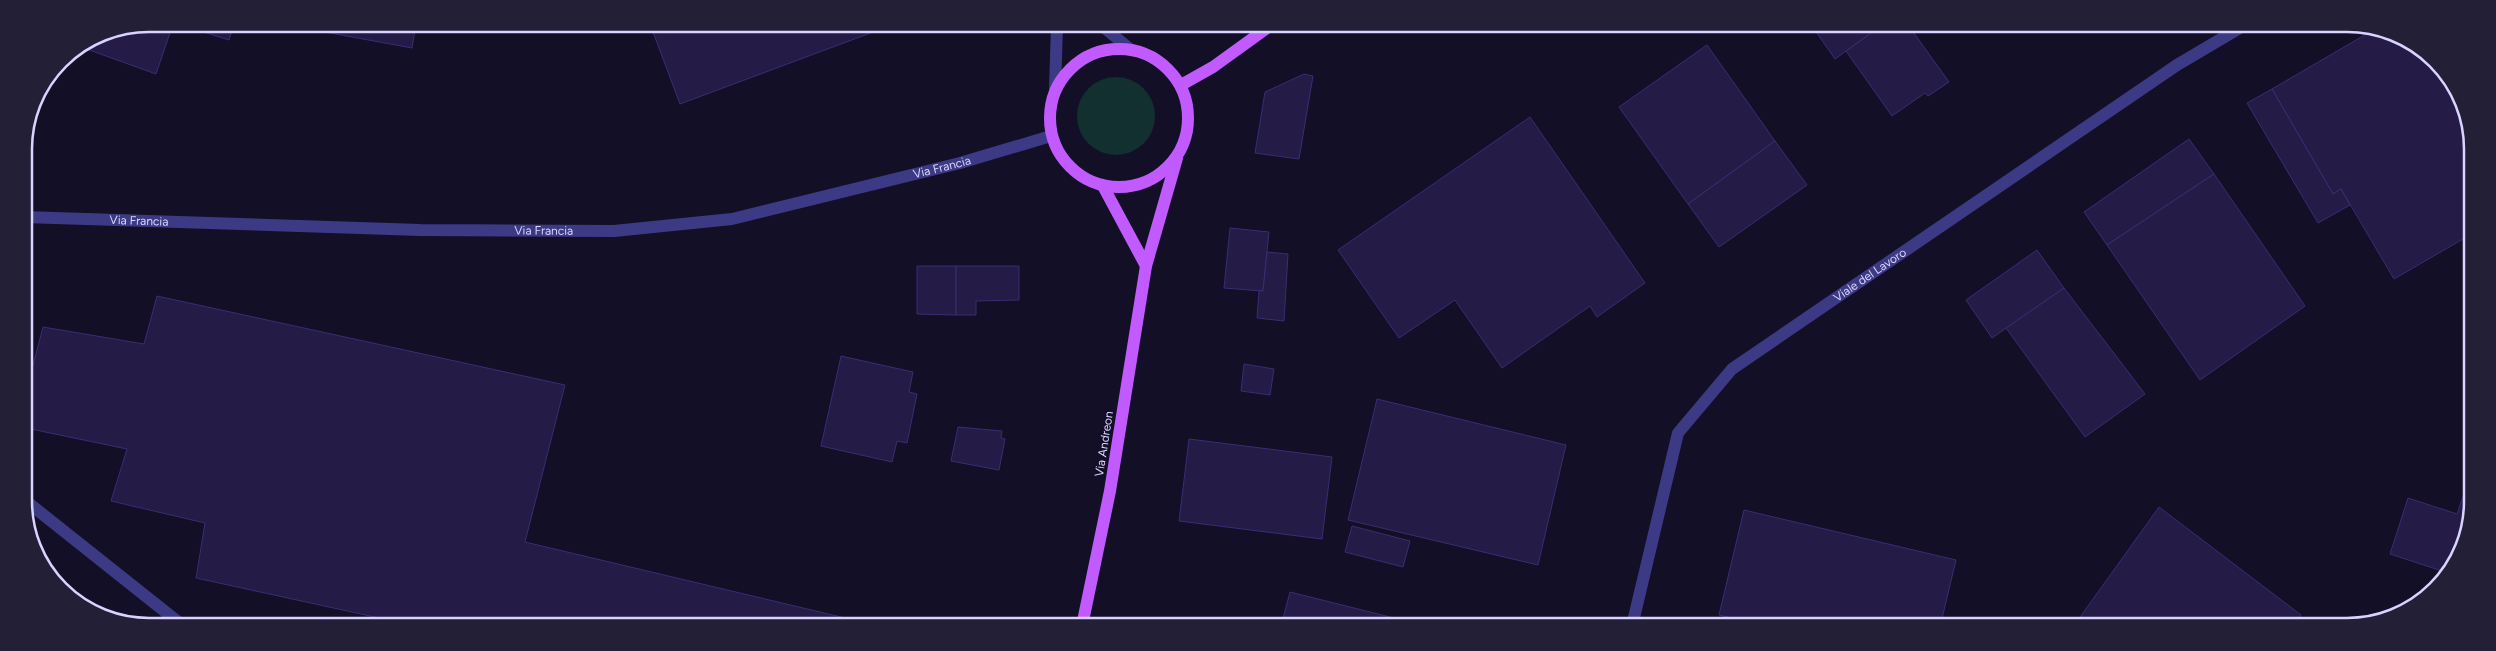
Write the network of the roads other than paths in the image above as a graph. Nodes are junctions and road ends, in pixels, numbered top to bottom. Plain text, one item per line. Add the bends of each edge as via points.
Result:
1 (1057, 32) edge
2 (1109, 32) edge
3 (1261, 32) edge
4 (2233, 32) edge
5 (1130, 49) junction
6 (1181, 85) junction
7 (1055, 89) junction
8 (1052, 136) junction
9 (1176, 158) junction
10 (1104, 186) junction
11 (33, 218) edge
12 (1146, 266) junction
13 (33, 506) edge
14 (173, 618) edge
15 (1084, 618) edge
16 (1634, 618) edge

1 - 7 street
2 - 5 street
3 - 6 main road
4 - 16 street, Viale del Lavoro via 2177,65 1732,369 1678,434
5 - 6 main road via 1150,55 1168,68
5 - 7 main road via 1108,48 1088,55 1068,69
6 - 9 main road via 1189,122
7 - 8 main road via 1049,112
8 - 10 main road via 1070,168
8 - 11 street, Via Francia via 960,163 732,219 614,231 420,230
9 - 10 main road via 1162,172 1144,182 1124,188
9 - 12 main road, Via Andreon
10 - 12 main road
12 - 15 main road, Via Andreon via 1110,492
13 - 14 street

